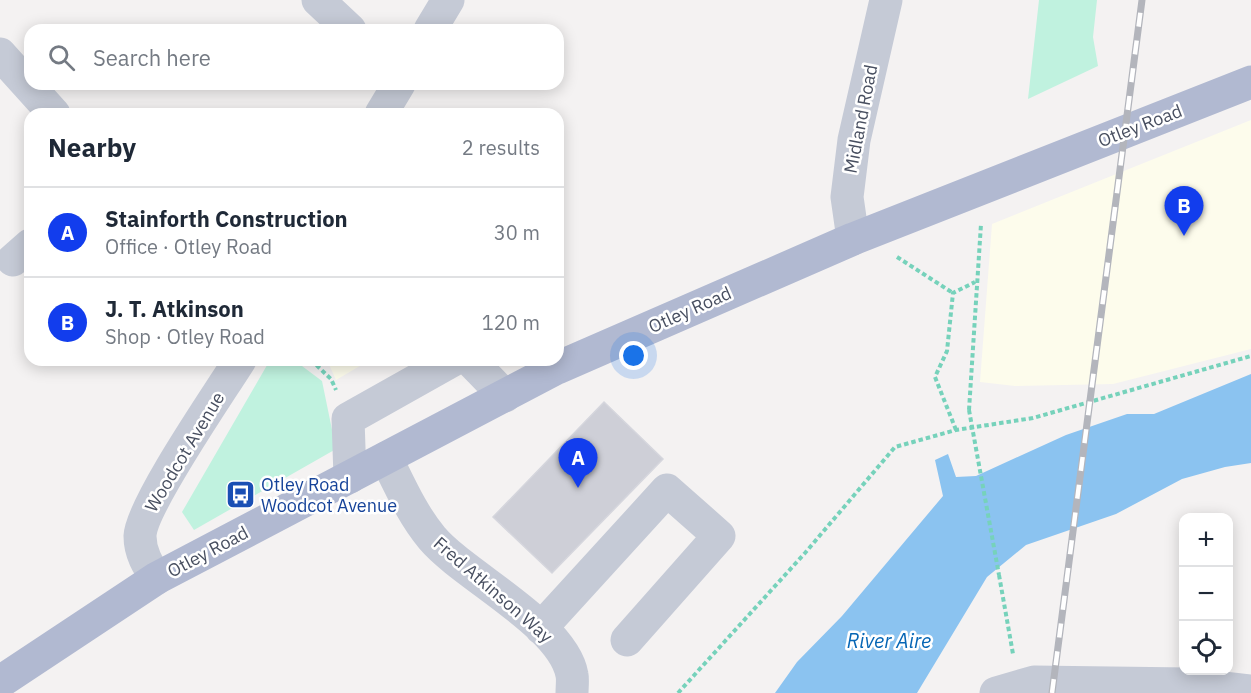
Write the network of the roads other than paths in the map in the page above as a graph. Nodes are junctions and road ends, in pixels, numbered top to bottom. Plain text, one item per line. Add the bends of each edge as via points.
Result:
1 (318, 0) edge
2 (448, 0) edge
3 (886, 0) edge
4 (344, 24) edge
5 (434, 24) edge
6 (0, 54) edge
7 (24, 81) edge
8 (1251, 82) edge
9 (32, 90) edge
10 (395, 90) edge
11 (49, 108) edge
12 (385, 108) edge
13 (866, 233) junction
14 (564, 365) edge
15 (236, 366) edge
16 (442, 366) edge
17 (476, 366) edge
18 (562, 366) edge
19 (505, 396) junction
20 (386, 458) junction
21 (350, 477) junction
22 (157, 578) junction
23 (541, 628) junction
24 (627, 640) dead end
25 (2, 678) edge
26 (1007, 690) edge
27 (1251, 691) edge
28 (572, 693) edge

1 - 4 street
2 - 5 street
3 - 13 street, Midland Road via 854,140 847,197
6 - 7 street
8 - 13 main road, Otley Road
9 - 11 street
10 - 12 street
13 - 14 main road, Otley Road
15 - 22 street, Woodcot Avenue via 149,508 140,536 145,561
16 - 21 street via 348,419
17 - 19 street
18 - 19 main road, Otley Road
19 - 20 main road, Otley Road
20 - 21 main road, Otley Road
20 - 23 street, Fred Atkinson Way via 409,505 433,539
21 - 22 main road, Otley Road
22 - 25 main road, Otley Road
23 - 24 street via 667,490 719,536
23 - 28 street, Fred Atkinson Way via 572,673
26 - 27 street via 1034,682 1189,684

